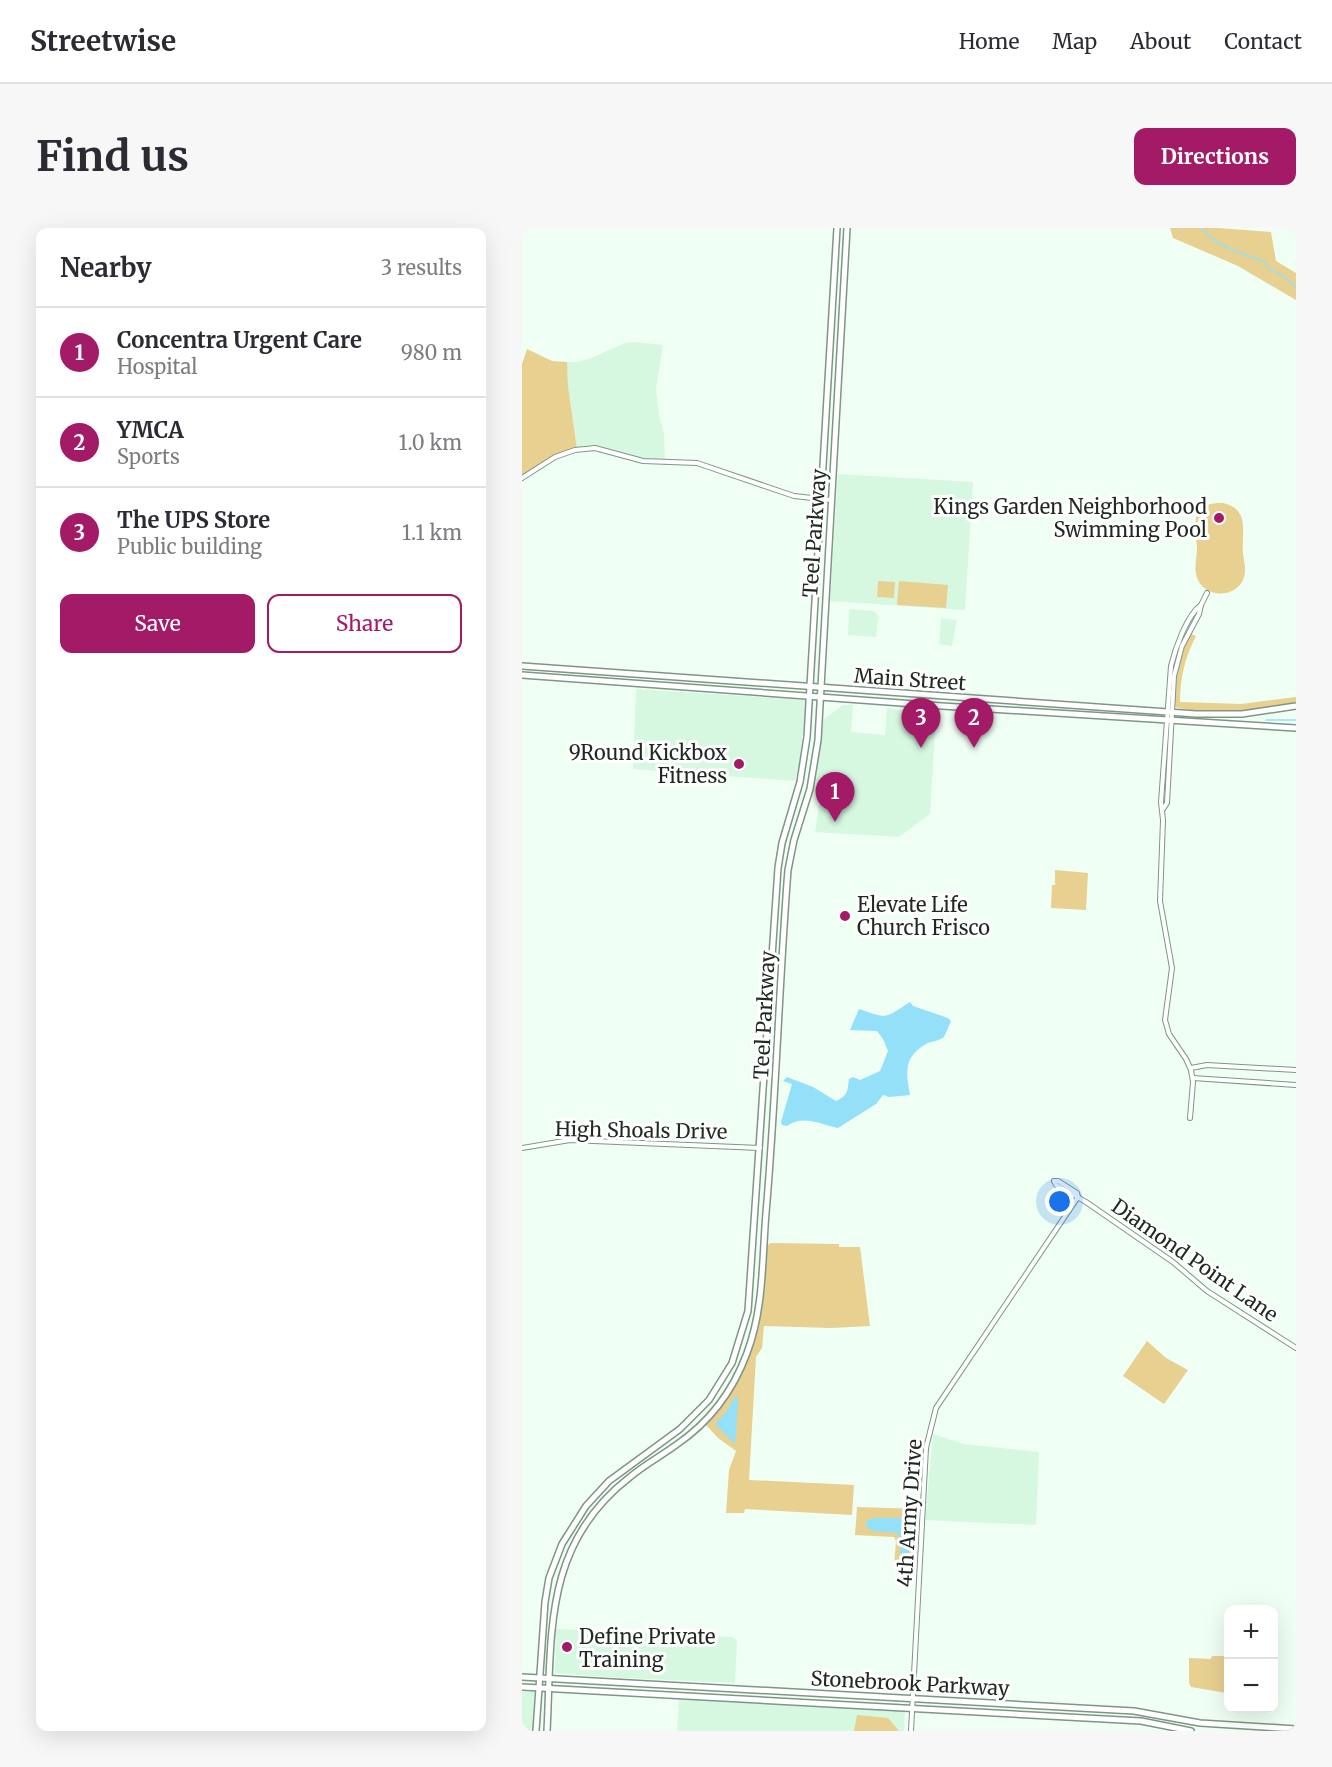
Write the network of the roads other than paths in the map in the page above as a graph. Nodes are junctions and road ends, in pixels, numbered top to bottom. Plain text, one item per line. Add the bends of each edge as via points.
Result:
1 (837, 228) edge
2 (847, 228) edge
3 (522, 478) edge
4 (821, 499) junction
5 (831, 500) junction
6 (818, 569) junction
7 (827, 570) junction
8 (1208, 593) dead end
9 (522, 666) edge
10 (522, 675) edge
11 (671, 677) junction
12 (735, 681) junction
13 (671, 687) junction
14 (811, 687) junction
15 (820, 687) junction
16 (734, 691) junction
17 (887, 692) junction
18 (810, 697) junction
19 (819, 698) junction
20 (885, 702) junction
21 (1296, 706) edge
22 (1101, 708) junction
23 (1170, 712) junction
24 (1101, 717) junction
25 (1169, 721) junction
26 (1296, 728) edge
27 (804, 760) junction
28 (815, 762) junction
29 (1163, 769) junction
30 (1169, 769) junction
31 (794, 809) junction
32 (1163, 809) junction
33 (804, 812) junction
34 (772, 952) junction
35 (782, 953) junction
36 (765, 1064) junction
37 (776, 1065) junction
38 (1191, 1068) junction
39 (1296, 1070) edge
40 (1193, 1078) junction
41 (1296, 1085) edge
42 (1190, 1118) dead end
43 (522, 1148) edge
44 (760, 1148) junction
45 (1078, 1197) junction
46 (748, 1311) junction
47 (758, 1313) junction
48 (1296, 1348) edge
49 (522, 1677) edge
50 (539, 1678) junction
51 (550, 1678) junction
52 (688, 1686) junction
53 (522, 1687) edge
54 (538, 1688) junction
55 (549, 1688) junction
56 (832, 1694) junction
57 (686, 1696) junction
58 (912, 1698) junction
59 (831, 1704) junction
60 (912, 1708) junction
61 (1296, 1729) edge
62 (536, 1731) edge
63 (547, 1731) edge
64 (911, 1731) edge
65 (1191, 1731) edge

1 - 4 main road, Teel Parkway
2 - 5 main road, Teel Parkway
3 - 4 street via 564,453 595,448 643,461 697,463 794,496
4 - 5 street
4 - 6 main road, Teel Parkway
5 - 7 main road, Teel Parkway
6 - 7 main road
6 - 14 main road, Teel Parkway
7 - 15 main road, Teel Parkway
8 - 23 street via 1182,646
9 - 11 main road, Main Street
10 - 13 main road, Main Street
11 - 12 main road, Main Street
11 - 13 main road
12 - 14 main road, Main Street
12 - 16 main road
13 - 16 main road, Main Street
14 - 15 main road, Main Street
14 - 18 main road, Teel Parkway
15 - 17 main road, Main Street
15 - 19 main road, Teel Parkway
16 - 18 main road, Main Street
17 - 20 main road
17 - 22 main road, Main Street
18 - 19 main road, Main Street
18 - 27 main road, Teel Parkway
19 - 20 main road, Main Street
19 - 28 main road, Teel Parkway
20 - 24 main road, Main Street
21 - 23 main road, Main Street via 1236,714
22 - 23 main road, Main Street
22 - 24 main road
23 - 25 street
24 - 25 main road, Main Street
25 - 26 main road, Main Street
25 - 29 street
25 - 30 street
27 - 28 main road
27 - 31 main road, Teel Parkway
28 - 33 main road, Teel Parkway
29 - 30 street
29 - 32 street
30 - 32 street via 1167,803
31 - 33 main road
31 - 34 main road, Teel Parkway via 778,868
32 - 38 street via 1160,901 1172,968 1165,1020 1169,1034
33 - 35 main road, Teel Parkway via 788,870
34 - 35 main road
34 - 36 main road, Teel Parkway
35 - 37 main road, Teel Parkway
36 - 37 main road
36 - 44 main road, Teel Parkway
37 - 47 main road, Teel Parkway
38 - 39 street via 1207,1065
38 - 40 street
40 - 41 street
40 - 42 street
43 - 44 street, High Shoals Drive via 580,1140
44 - 46 main road, Teel Parkway
45 - 45 street, Diamond Point Lane via 1077,1193 1054,1181 1056,1185
45 - 48 street, Diamond Point Lane via 1173,1262 1207,1291
45 - 58 street, 4th Army Drive via 936,1408 927,1448
46 - 47 main road
46 - 50 main road, Teel Parkway via 732,1363 710,1400 689,1422 609,1481 586,1506 562,1544 546,1592
47 - 51 main road, Teel Parkway via 747,1353 715,1411 692,1433 630,1477 583,1529 555,1596
49 - 50 main road, Stonebrook Parkway
50 - 51 main road, Stonebrook Parkway
50 - 54 main road, Teel Parkway
51 - 52 main road, Stonebrook Parkway
51 - 55 main road, Teel Parkway
52 - 56 main road, Stonebrook Parkway
52 - 57 main road
53 - 54 main road, Stonebrook Parkway
54 - 55 main road, Stonebrook Parkway
54 - 62 main road, Teel Parkway
55 - 57 main road, Stonebrook Parkway
55 - 63 main road, Teel Parkway
56 - 58 main road, Stonebrook Parkway
56 - 59 main road
57 - 59 main road, Stonebrook Parkway
58 - 60 street, 4th Army Drive
58 - 61 main road, Stonebrook Parkway via 1134,1711 1200,1723
59 - 60 main road, Stonebrook Parkway
60 - 64 street, 4th Army Drive
60 - 65 main road, Stonebrook Parkway via 1141,1721

